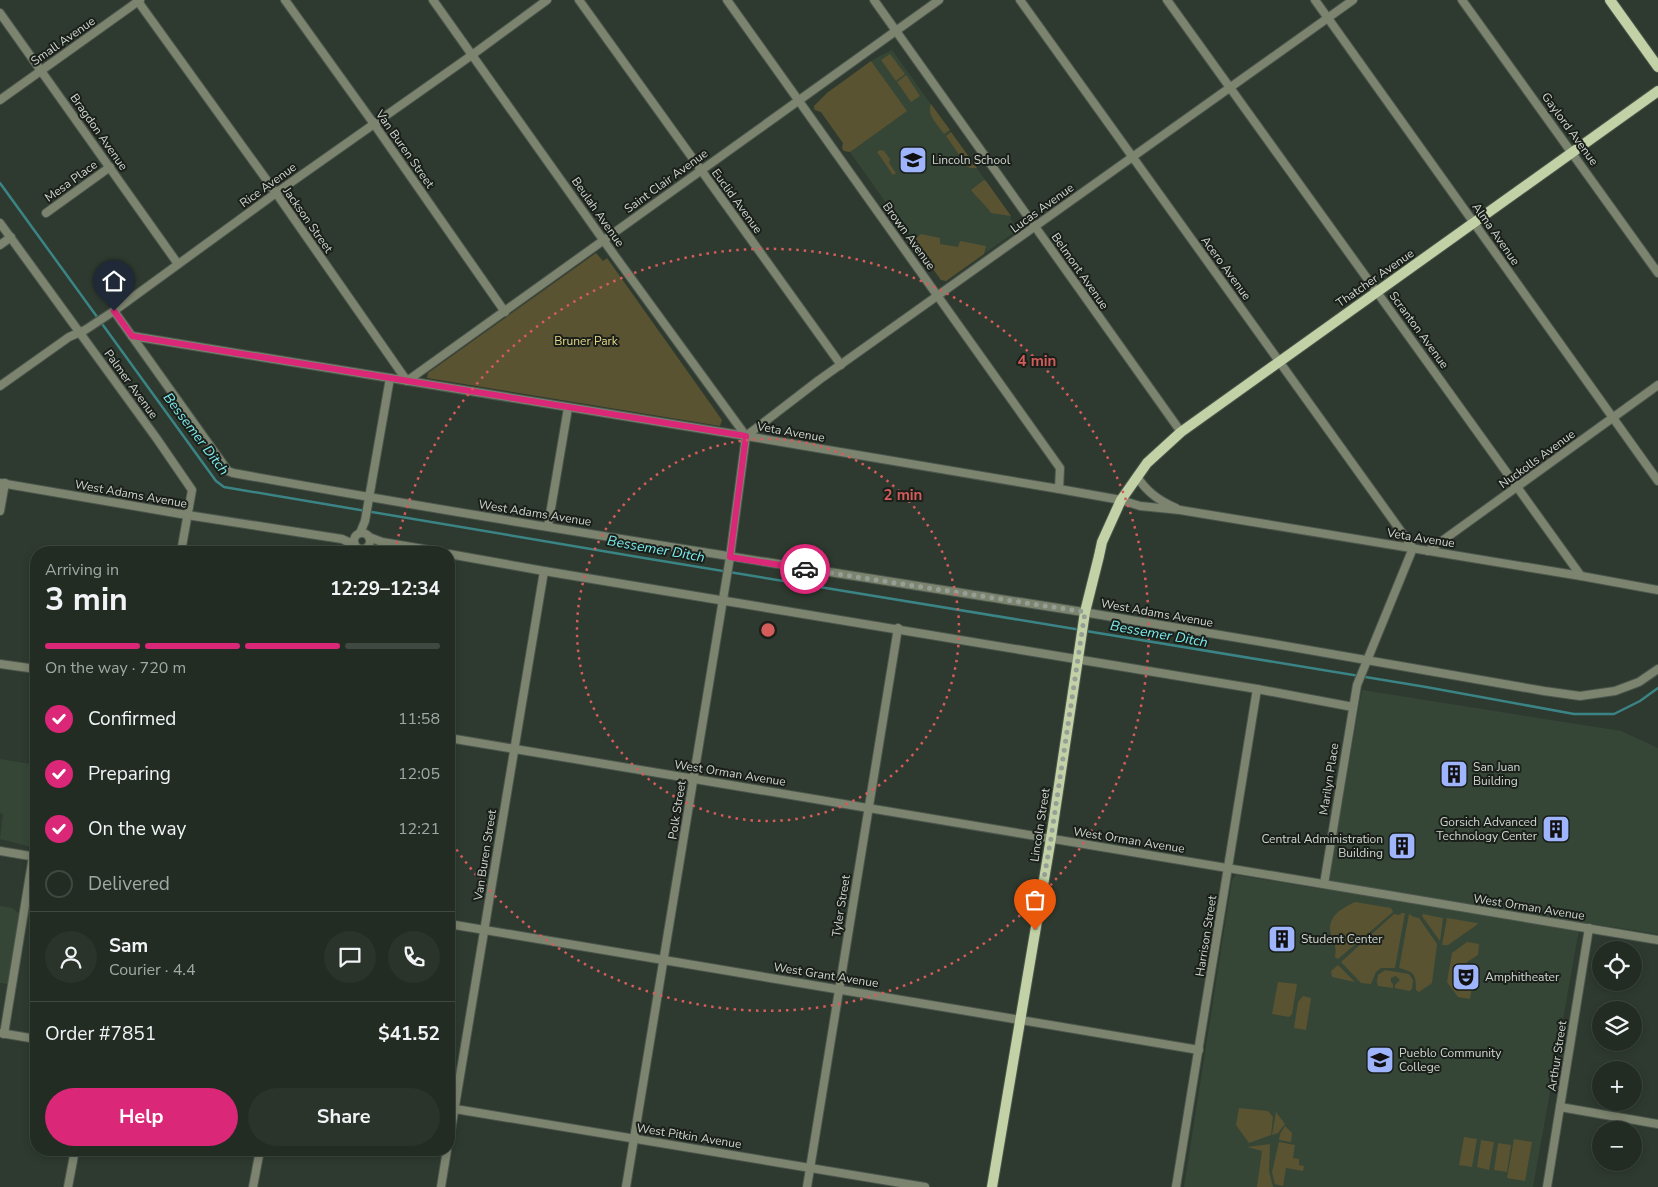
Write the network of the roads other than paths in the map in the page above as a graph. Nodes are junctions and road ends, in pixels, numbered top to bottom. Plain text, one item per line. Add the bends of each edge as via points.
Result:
1 (138, 0) edge
2 (285, 0) edge
3 (433, 0) edge
4 (547, 0) edge
5 (579, 0) edge
6 (727, 0) edge
7 (874, 0) edge
8 (939, 0) edge
9 (1020, 0) edge
10 (1167, 0) edge
11 (1315, 0) edge
12 (1353, 0) edge
13 (1462, 0) edge
14 (1610, 0) edge
15 (0, 13) edge
16 (1328, 18) junction
17 (896, 30) junction
18 (472, 55) junction
19 (1658, 67) edge
20 (41, 70) junction
21 (1230, 88) junction
22 (1658, 91) edge
23 (0, 100) edge
24 (799, 101) junction
25 (374, 124) junction
26 (1573, 152) junction
27 (1132, 158) junction
28 (110, 167) junction
29 (701, 170) junction
30 (276, 193) junction
31 (46, 213) dead end
32 (1474, 222) junction
33 (0, 223) edge
34 (1035, 228) junction
35 (10, 238) junction
36 (604, 241) junction
37 (0, 245) edge
38 (178, 264) junction
39 (1658, 273) edge
40 (1377, 291) junction
41 (938, 296) junction
42 (114, 311) junction
43 (505, 312) junction
44 (79, 332) junction
45 (132, 336) junction
46 (1279, 361) junction
47 (841, 366) junction
48 (390, 378) junction
49 (407, 381) junction
50 (1658, 385) edge
51 (0, 386) edge
52 (568, 408) junction
53 (1613, 418) junction
54 (1181, 432) junction
55 (746, 436) junction
56 (1137, 476) junction
57 (1658, 481) edge
58 (2, 483) edge
59 (1517, 487) junction
60 (1059, 489) junction
61 (1121, 500) junction
62 (368, 501) junction
63 (1180, 510) junction
64 (0, 512) edge
65 (187, 515) junction
66 (548, 526) junction
67 (362, 543) edge
68 (182, 546) edge
69 (406, 546) edge
70 (1413, 548) junction
71 (1428, 551) junction
72 (455, 555) edge
73 (730, 557) junction
74 (544, 571) junction
75 (1581, 576) junction
76 (1658, 590) edge
77 (723, 600) junction
78 (1084, 618) junction
79 (898, 628) junction
80 (1079, 655) junction
81 (1368, 660) junction
82 (0, 664) edge
83 (30, 668) edge
84 (1658, 669) edge
85 (1257, 688) junction
86 (1353, 707) junction
87 (455, 739) edge
88 (514, 748) junction
89 (693, 779) junction
90 (869, 807) junction
91 (1051, 838) junction
92 (0, 851) edge
93 (30, 855) edge
94 (1228, 868) junction
95 (30, 883) edge
96 (1324, 884) junction
97 (455, 925) edge
98 (1589, 928) junction
99 (484, 930) junction
100 (1658, 940) edge
101 (663, 961) junction
102 (840, 989) junction
103 (1019, 1021) junction
104 (2, 1033) edge
105 (30, 1038) edge
106 (1199, 1050) junction
107 (455, 1091) edge
108 (1560, 1107) junction
109 (455, 1108) edge
110 (1658, 1124) edge
111 (634, 1138) junction
112 (74, 1156) edge
113 (259, 1156) edge
114 (447, 1156) edge
115 (810, 1168) junction
116 (68, 1187) edge
117 (253, 1187) edge
118 (441, 1187) edge
119 (626, 1187) edge
120 (808, 1187) edge
121 (925, 1187) edge
122 (992, 1187) edge
123 (1176, 1187) edge
124 (1547, 1187) edge

1 - 20 street, Small Avenue
1 - 30 street, Jackson Street
2 - 25 street, Van Buren Street
3 - 18 street, Beulah Avenue
4 - 18 street, Rice Avenue
5 - 29 street, Euclid Avenue
6 - 24 street, Brown Avenue
7 - 17 street, Belmont Avenue
8 - 17 street, Saint Clair Avenue
9 - 27 street, Acero Avenue
10 - 21 street, Scranton Avenue
11 - 16 street, Alma Avenue
12 - 16 street, Lucas Avenue
13 - 26 street, Gaylord Avenue
14 - 19 main road
15 - 20 street, Bragdon Avenue
16 - 21 street, Lucas Avenue
16 - 32 street, Alma Avenue
17 - 24 street, Saint Clair Avenue
17 - 34 street, Belmont Avenue
18 - 25 street, Rice Avenue
18 - 36 street, Beulah Avenue
20 - 23 street, Small Avenue
20 - 28 street, Bragdon Avenue
21 - 27 street, Lucas Avenue
21 - 40 street, Scranton Avenue
22 - 26 main road, Thatcher Avenue
24 - 29 street, Saint Clair Avenue
24 - 41 street, Brown Avenue
25 - 30 street, Rice Avenue
25 - 43 street, Van Buren Street
26 - 32 main road, Thatcher Avenue
26 - 39 street, Gaylord Avenue
27 - 34 street, Lucas Avenue
27 - 46 street, Acero Avenue
28 - 31 street, Mesa Place
28 - 38 street, Bragdon Avenue
29 - 36 street, Saint Clair Avenue
29 - 47 street, Euclid Avenue
30 - 38 street, Rice Avenue
30 - 49 street, Jackson Street
32 - 40 main road, Thatcher Avenue
32 - 53 street, Alma Avenue
33 - 35 street, Palmer Avenue
34 - 41 street, Lucas Avenue
34 - 54 street, Belmont Avenue
35 - 37 street
35 - 44 street, Palmer Avenue
36 - 43 street, Saint Clair Avenue
36 - 55 street, Beulah Avenue
38 - 42 street, Rice Avenue
40 - 46 main road, Thatcher Avenue
40 - 59 street, Scranton Avenue
41 - 47 street, Lucas Avenue
41 - 60 street, Brown Avenue via 1060,468
42 - 44 street, Rice Avenue
42 - 45 street
43 - 49 street, Saint Clair Avenue
44 - 51 street, Rice Avenue
44 - 65 street, Palmer Avenue via 192,490
45 - 48 street, Veta Avenue
45 - 62 street, West Adams Avenue via 228,470
46 - 54 main road, Thatcher Avenue
46 - 70 street, Acero Avenue
47 - 55 street, Lucas Avenue
48 - 49 street, Veta Avenue
48 - 62 street
49 - 52 street, Veta Avenue
50 - 53 street, Nuckolls Avenue
52 - 55 street, Veta Avenue
52 - 66 street
53 - 57 street, Alma Avenue
53 - 59 street, Nuckolls Avenue
54 - 56 main road, Thatcher Avenue
55 - 60 street, Veta Avenue
55 - 73 street, Polk Street
56 - 61 main road, Thatcher Avenue
56 - 63 street, Veta Avenue via 1149,493
58 - 64 street
58 - 65 street, West Adams Avenue
59 - 71 street, Nuckolls Avenue
59 - 75 street, Scranton Avenue
60 - 61 street, Veta Avenue
61 - 63 street, Veta Avenue via 1140,506
61 - 78 main road, Lincoln Street via 1102,542
62 - 66 street, West Adams Avenue
62 - 67 street
63 - 70 street, Veta Avenue
65 - 67 street, West Adams Avenue
65 - 68 street, Palmer Avenue
66 - 73 street, West Adams Avenue
67 - 69 street, West Adams Avenue
70 - 71 street, Veta Avenue
70 - 81 street
71 - 75 street, Veta Avenue
72 - 74 street
73 - 77 street, Polk Street
73 - 78 street, West Adams Avenue
74 - 77 street
74 - 88 street, Van Buren Street
75 - 76 street, Veta Avenue
77 - 79 street
77 - 89 street, Polk Street
78 - 80 main road, Lincoln Street
78 - 81 street, West Adams Avenue
79 - 80 street
79 - 90 street, Tyler Street
80 - 85 street
80 - 91 main road, Lincoln Street
81 - 84 street, West Adams Avenue via 1580,696 1615,690 1638,682
81 - 86 street, Marilyn Place via 1362,668
82 - 83 street
85 - 86 street
85 - 94 street, Harrison Street
86 - 96 street, Marilyn Place
87 - 88 street, West Orman Avenue
88 - 89 street, West Orman Avenue
88 - 99 street, Van Buren Street
89 - 90 street, West Orman Avenue
89 - 101 street, Polk Street
90 - 91 street, West Orman Avenue
90 - 102 street, Tyler Street
91 - 94 street, West Orman Avenue
91 - 103 main road, Lincoln Street
92 - 93 street
94 - 96 street, West Orman Avenue
94 - 106 street, Harrison Street
95 - 104 street
96 - 98 street, West Orman Avenue
97 - 99 street, West Grant Avenue
98 - 100 street, West Orman Avenue
98 - 108 street, Arthur Street
99 - 101 street, West Grant Avenue
99 - 107 street, Van Buren Street
101 - 102 street, West Grant Avenue
101 - 111 street, Polk Street
102 - 103 street, West Grant Avenue
102 - 115 street, Tyler Street
103 - 106 street, West Grant Avenue
103 - 122 main road, Lincoln Street
104 - 105 street
106 - 123 street, Harrison Street
108 - 110 street
108 - 124 street, Arthur Street
109 - 111 street, West Pitkin Avenue
111 - 115 street, West Pitkin Avenue
111 - 119 street, Polk Street
112 - 116 street
113 - 117 street
114 - 118 street
115 - 120 street, Tyler Street
115 - 121 street, West Pitkin Avenue

